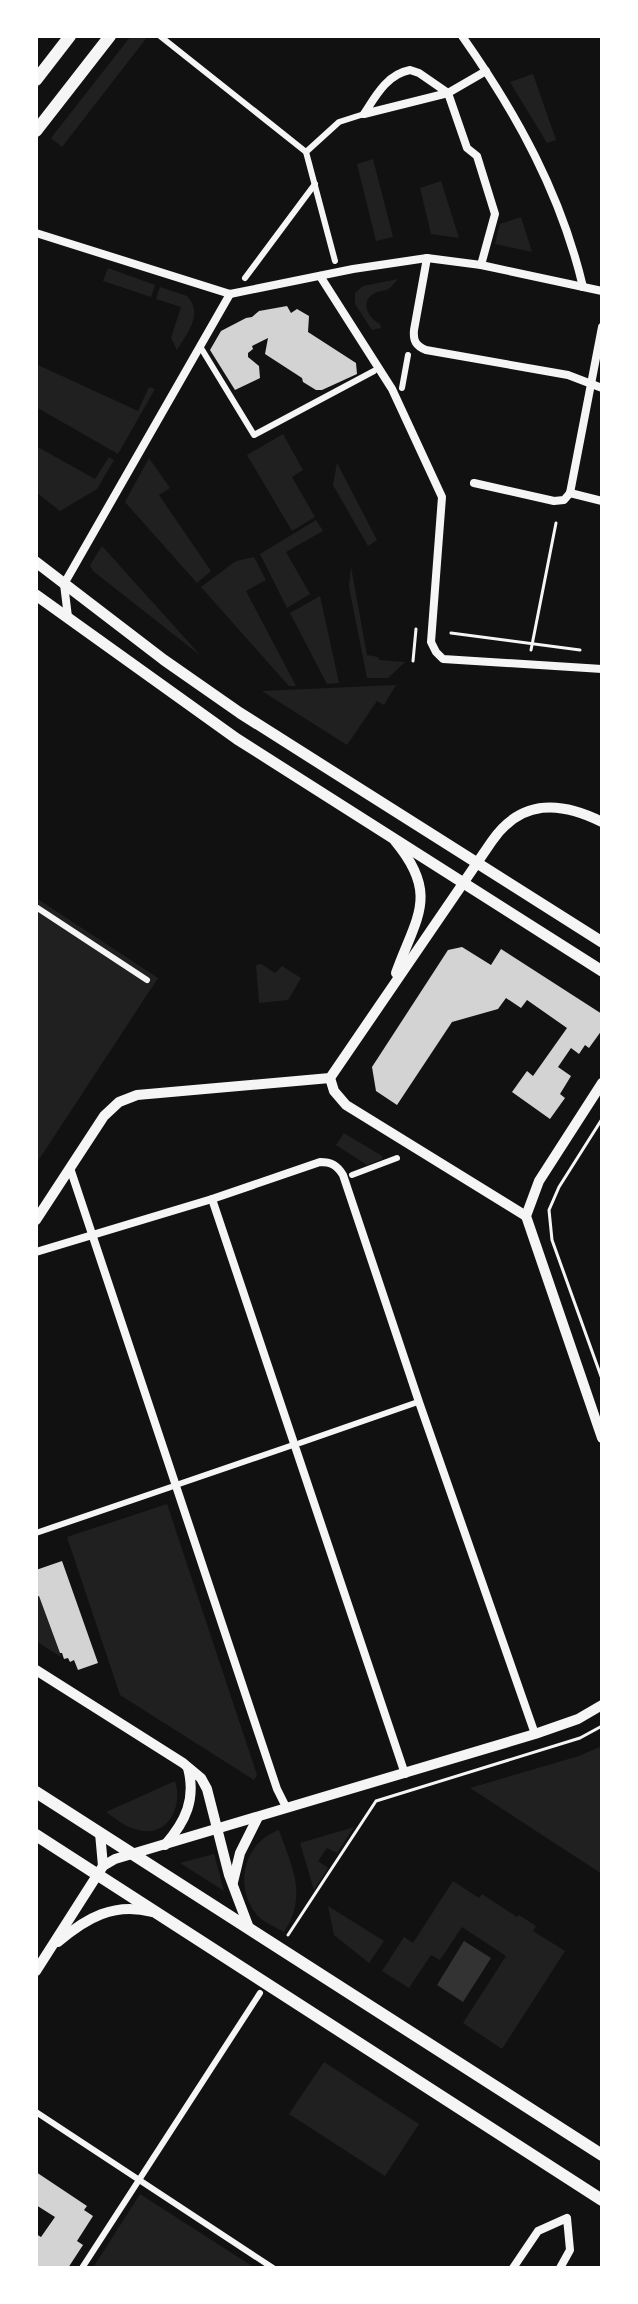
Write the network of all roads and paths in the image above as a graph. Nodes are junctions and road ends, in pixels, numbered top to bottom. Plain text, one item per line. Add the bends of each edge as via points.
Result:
1 (70, 36) edge
2 (110, 36) edge
3 (160, 36) edge
4 (462, 36) edge
5 (486, 71) junction
6 (36, 80) edge
7 (448, 93) junction
8 (364, 114) junction
9 (36, 131) edge
10 (306, 152) junction
11 (315, 184) junction
12 (36, 233) edge
13 (427, 258) junction
14 (335, 261) dead end
15 (481, 265) junction
16 (320, 276) junction
17 (245, 278) dead end
18 (583, 287) junction
19 (602, 291) edge
20 (230, 294) junction
21 (602, 327) edge
22 (201, 348) junction
23 (408, 355) dead end
24 (374, 371) dead end
25 (590, 383) junction
26 (402, 388) dead end
27 (602, 388) edge
28 (474, 483) dead end
29 (570, 493) junction
30 (602, 501) edge
31 (556, 523) dead end
32 (36, 562) edge
33 (64, 584) junction
34 (36, 595) edge
35 (69, 620) junction
36 (416, 629) dead end
37 (451, 633) dead end
38 (532, 644) junction
39 (531, 650) dead end
40 (580, 650) dead end
41 (413, 661) dead end
42 (602, 669) edge
43 (599, 818) edge
44 (393, 839) junction
45 (478, 863) junction
46 (465, 884) junction
47 (36, 907) edge
48 (602, 942) edge
49 (602, 971) edge
50 (147, 980) dead end
51 (391, 986) junction
52 (330, 1078) junction
53 (602, 1083) edge
54 (602, 1119) edge
55 (397, 1158) dead end
56 (70, 1168) junction
57 (348, 1175) junction
58 (212, 1199) junction
59 (526, 1216) junction
60 (36, 1220) edge
61 (92, 1236) junction
62 (36, 1252) edge
63 (602, 1379) edge
64 (415, 1403) dead end
65 (602, 1438) edge
66 (179, 1484) dead end
67 (171, 1487) dead end
68 (36, 1533) edge
69 (36, 1670) edge
70 (602, 1705) edge
71 (602, 1726) edge
72 (535, 1734) junction
73 (188, 1768) junction
74 (405, 1774) junction
75 (36, 1792) edge
76 (286, 1807) junction
77 (258, 1817) junction
78 (217, 1829) junction
79 (100, 1833) junction
80 (36, 1835) edge
81 (164, 1846) junction
82 (135, 1855) junction
83 (101, 1870) junction
84 (233, 1882) junction
85 (163, 1916) junction
86 (249, 1928) junction
87 (50, 1948) junction
88 (280, 1948) junction
89 (36, 1971) edge
90 (260, 1993) dead end
91 (36, 2112) edge
92 (602, 2155) edge
93 (137, 2181) junction
94 (602, 2200) edge
95 (82, 2268) edge
96 (273, 2268) edge
97 (513, 2268) edge
98 (560, 2268) edge

1 - 6 main road
2 - 9 main road
3 - 10 street
4 - 5 street
5 - 7 street
5 - 18 street via 535,151 568,230
7 - 8 street
7 - 8 street via 419,73 403,71 386,83
7 - 15 street via 467,148 477,156 495,214
8 - 10 street via 339,122
10 - 11 street
11 - 14 street
11 - 17 street
12 - 20 street
13 - 15 street
13 - 16 street
13 - 25 street via 415,343 426,350
15 - 18 street
16 - 20 street
16 - 42 street via 392,389 442,497 431,642 436,652 443,659
18 - 19 street
20 - 22 street
21 - 25 street
22 - 24 street via 254,435
22 - 33 street
23 - 26 street
25 - 27 street
25 - 29 street
28 - 29 street via 554,501
29 - 30 street
31 - 38 path
32 - 33 main road
33 - 35 street
33 - 45 main road via 240,713
34 - 35 main road
35 - 44 main road via 237,739
36 - 41 path
37 - 38 path
38 - 39 path
38 - 40 path
43 - 45 street via 570,809 530,810 500,828
44 - 46 main road
44 - 51 street via 416,873 422,899
45 - 46 street
45 - 48 main road
46 - 49 main road
46 - 51 street
47 - 50 street
51 - 52 street
52 - 56 street via 137,1095 104,1116
52 - 59 street via 346,1105
53 - 59 street via 539,1181
54 - 63 path via 553,1198 548,1220
55 - 57 street
56 - 60 street
56 - 61 street
57 - 58 street via 320,1162
57 - 72 street via 419,1402
58 - 61 street
58 - 74 street
59 - 65 street
61 - 62 street
61 - 76 street
64 - 66 street
67 - 68 street
69 - 73 street
70 - 72 street
71 - 88 path via 580,1738 376,1801
72 - 74 street
73 - 78 street via 205,1784
73 - 81 street via 190,1804
74 - 76 street
75 - 79 main road
76 - 77 street
77 - 78 street
77 - 84 street
78 - 81 street
78 - 84 street
79 - 82 main road
79 - 83 street
80 - 83 main road
81 - 82 street
82 - 83 street via 115,1859
82 - 86 main road
83 - 85 main road
83 - 87 street
84 - 86 street
85 - 87 street via 135,1909 107,1911
85 - 94 main road
86 - 88 main road
87 - 89 street
88 - 92 main road
90 - 93 street
91 - 93 street
93 - 95 street
93 - 96 street
97 - 98 street via 538,2231 567,2218 570,2250

